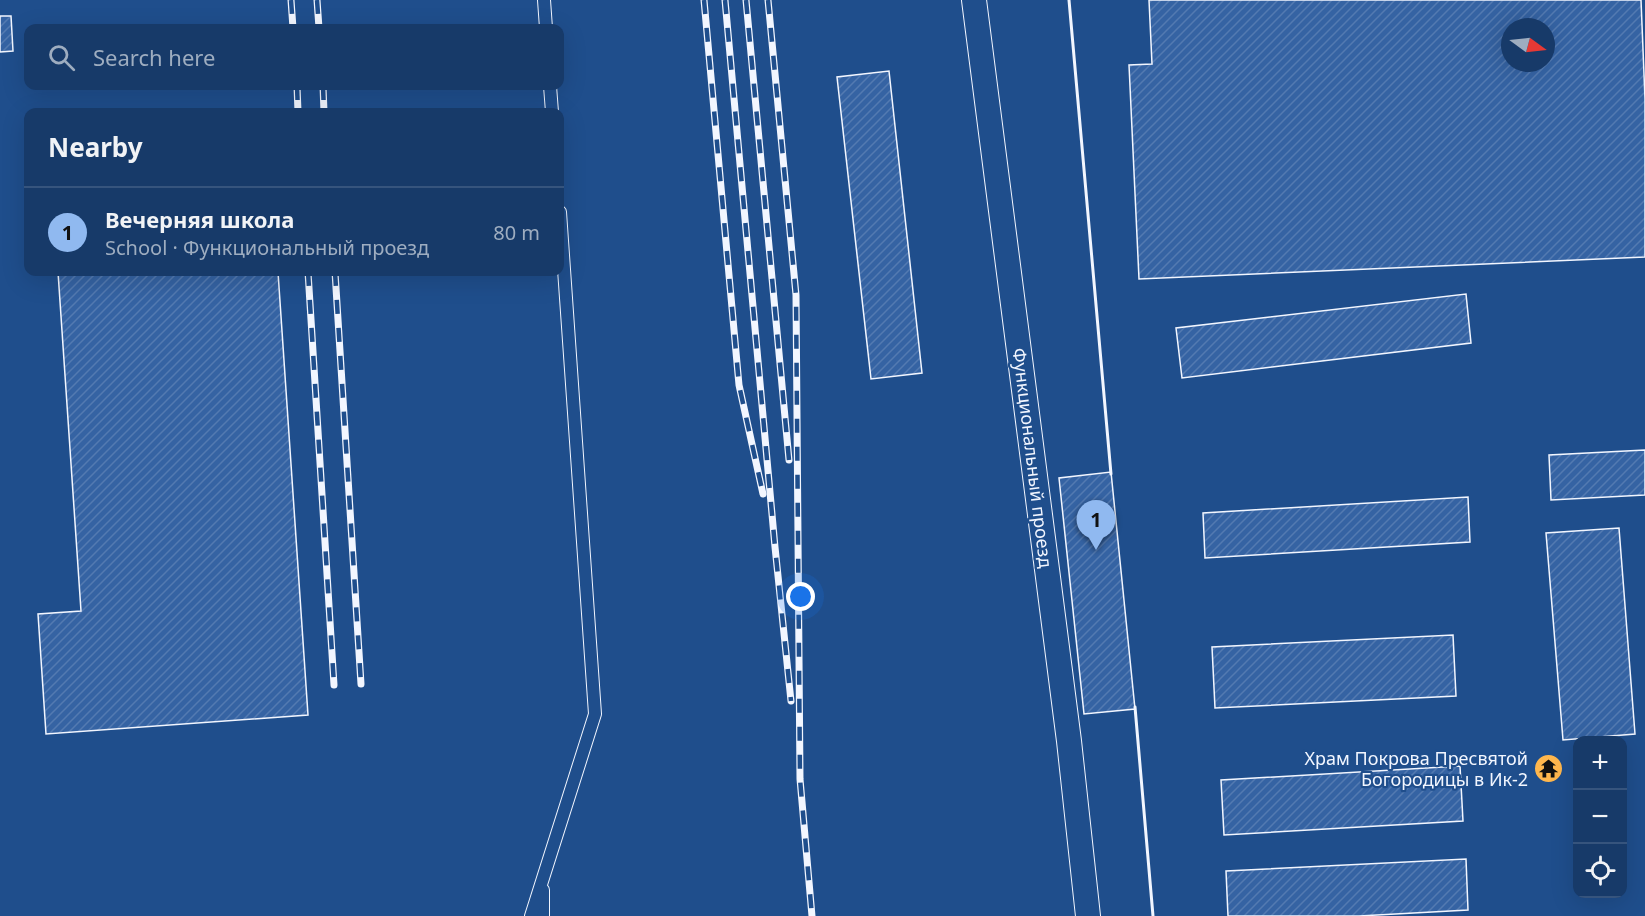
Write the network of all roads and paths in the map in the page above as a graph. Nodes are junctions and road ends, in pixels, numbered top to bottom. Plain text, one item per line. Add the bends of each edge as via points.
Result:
1 (544, 0) edge
2 (974, 0) edge
3 (546, 24) edge
4 (550, 90) edge
5 (552, 108) edge
6 (564, 269) edge
7 (543, 880) junction
8 (531, 916) edge
9 (543, 916) edge
10 (1088, 916) edge

1 - 3 lane
2 - 10 street, Функциональный проезд
4 - 5 lane
6 - 7 lane via 595,714
7 - 8 lane
7 - 9 lane

